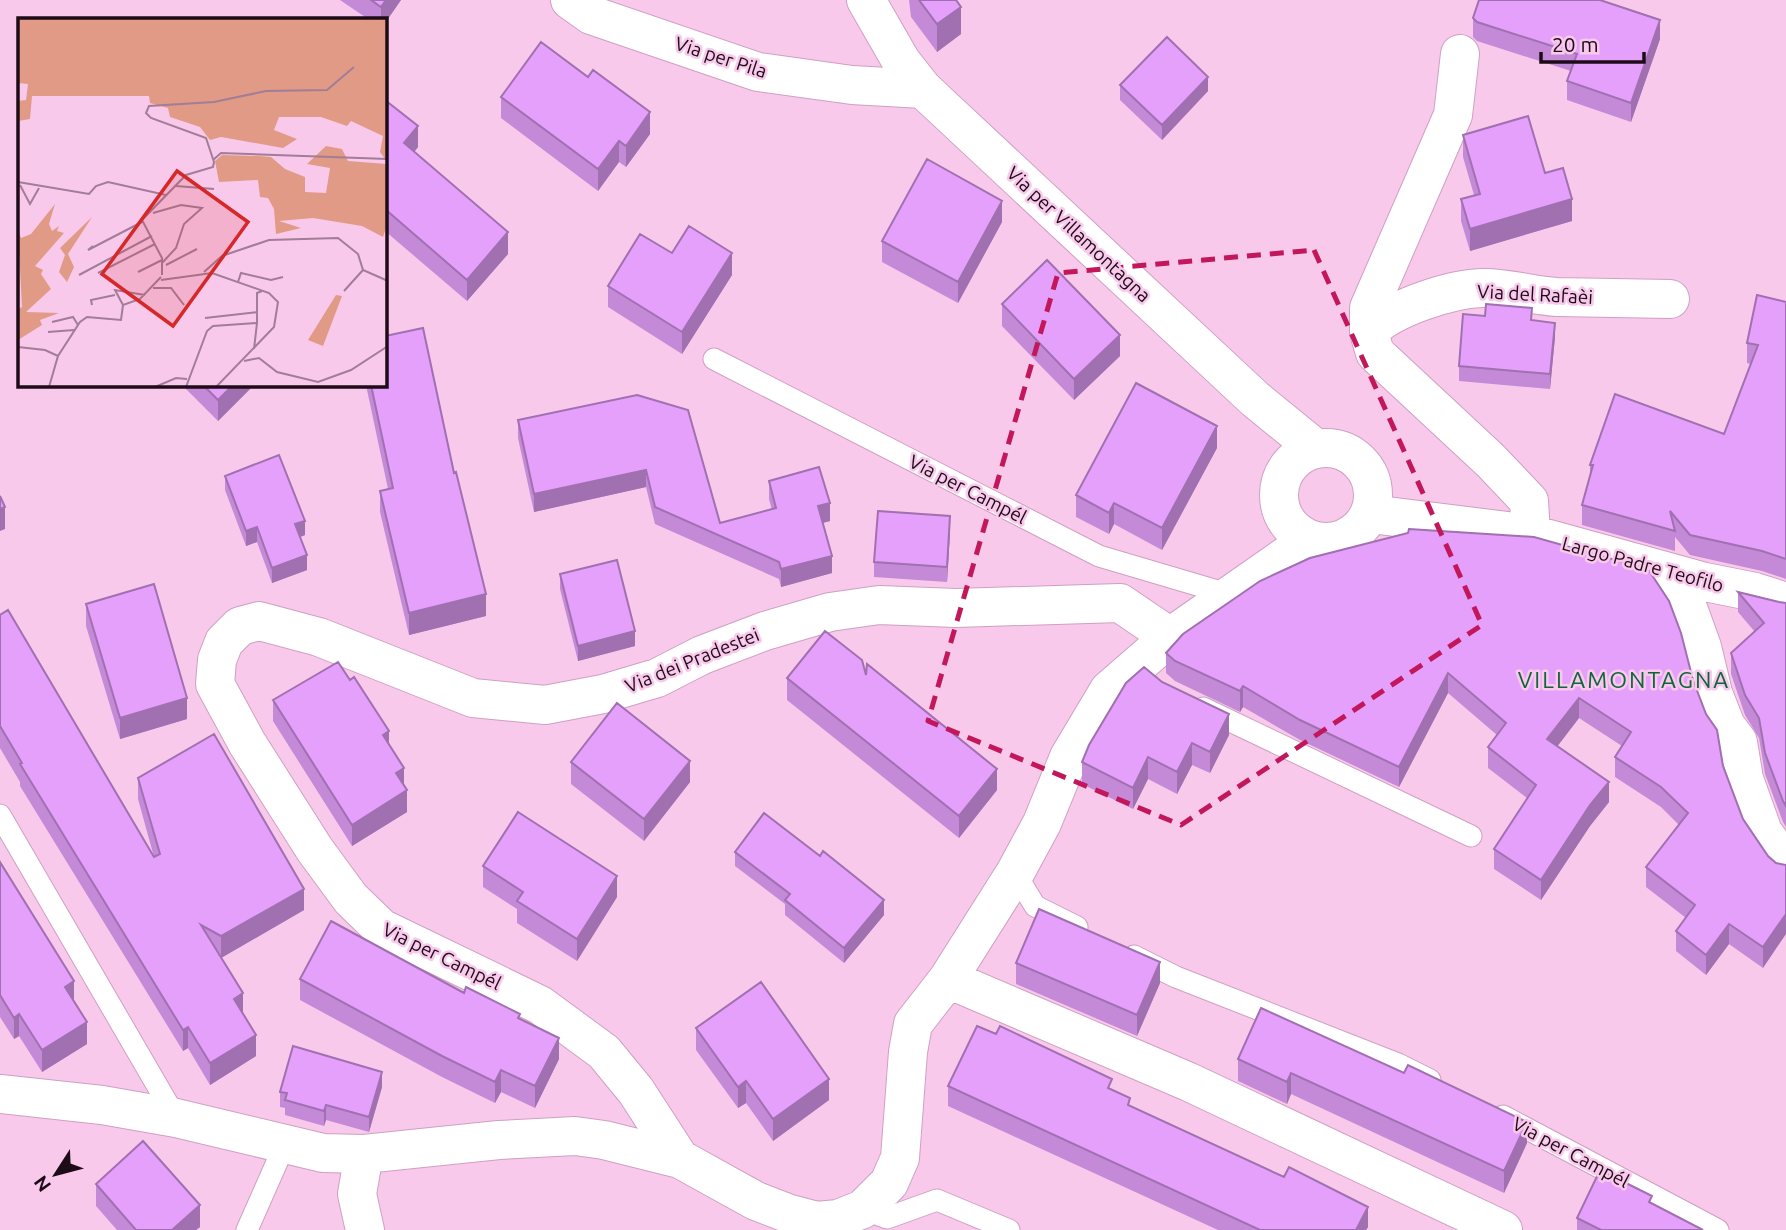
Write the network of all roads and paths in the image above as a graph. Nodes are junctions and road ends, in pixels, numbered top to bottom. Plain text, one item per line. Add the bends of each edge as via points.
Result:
1 (570, 0) edge
2 (866, 0) edge
3 (1461, 54) dead end
4 (923, 89) junction
5 (1670, 299) dead end
6 (1369, 332) junction
7 (714, 359) dead end
8 (1315, 448) junction
9 (1371, 514) junction
10 (1531, 534) junction
11 (1309, 540) junction
12 (1662, 570) junction
13 (1231, 595) junction
14 (1771, 597) edge
15 (1170, 637) junction
16 (224, 642) joint
17 (1181, 698) edge
18 (0, 815) edge
19 (1471, 836) dead end
20 (1786, 864) edge
21 (1015, 873) junction
22 (1094, 935) edge
23 (1117, 947) edge
24 (948, 979) junction
25 (1446, 1088) edge
26 (0, 1094) edge
27 (1481, 1105) edge
28 (176, 1118) junction
29 (285, 1144) junction
30 (365, 1154) junction
31 (680, 1160) junction
32 (863, 1209) junction
33 (247, 1230) edge
34 (365, 1230) edge
35 (1009, 1230) edge
36 (1503, 1230) edge
37 (1718, 1230) edge

1 - 4 street, Via per Pila via 591,15 758,72
2 - 4 street, Via per Villamontagna
3 - 6 street via 1453,115 1369,308
4 - 8 street, Via per Villamontagna via 1255,399
5 - 6 street, Via del Rafaèi via 1555,297 1483,288 1452,292 1418,304
6 - 10 street via 1375,352 1529,501
7 - 13 lane, Via per Campél via 1099,556
8 - 9 street via 1350,453 1363,464 1374,497
8 - 11 street via 1297,457 1284,472 1279,492 1282,512
9 - 10 street, Largo Padre Teofilo
9 - 11 street via 1356,533 1333,542
10 - 12 street, Largo Padre Teofilo
11 - 13 street, Via per Campél
12 - 14 street, Largo Padre Teofilo
12 - 20 street via 1689,611 1713,693 1738,742 1744,779 1763,832
13 - 15 street, Via per Campél
15 - 16 street, Via dei Pradestei via 1120,603 879,606 830,612 778,627 702,655 657,678 545,705 474,698 319,637 259,621 240,626
15 - 21 street, Via per Campél via 1148,674 1109,690 1069,757
16 - 31 street, Via per Campél via 215,684 314,850 351,899 381,928 540,1005 604,1052 636,1091
17 - 19 lane
18 - 28 lane
21 - 22 lane via 1035,906
21 - 24 street, Via per Campél
23 - 25 lane
24 - 32 street, Via per Campél via 913,1024 900,1158 889,1183
24 - 36 street via 1189,1082
26 - 28 street, Via per Campél
27 - 37 lane, Via per Campél
28 - 29 street, Via per Campél
29 - 30 street, Via per Campél via 323,1153
29 - 33 lane
30 - 31 street, Via per Campél via 575,1136
30 - 34 street via 357,1194
31 - 32 street, Via per Campél via 786,1213 817,1221
32 - 35 lane, Via per Campél via 887,1218 937,1200

